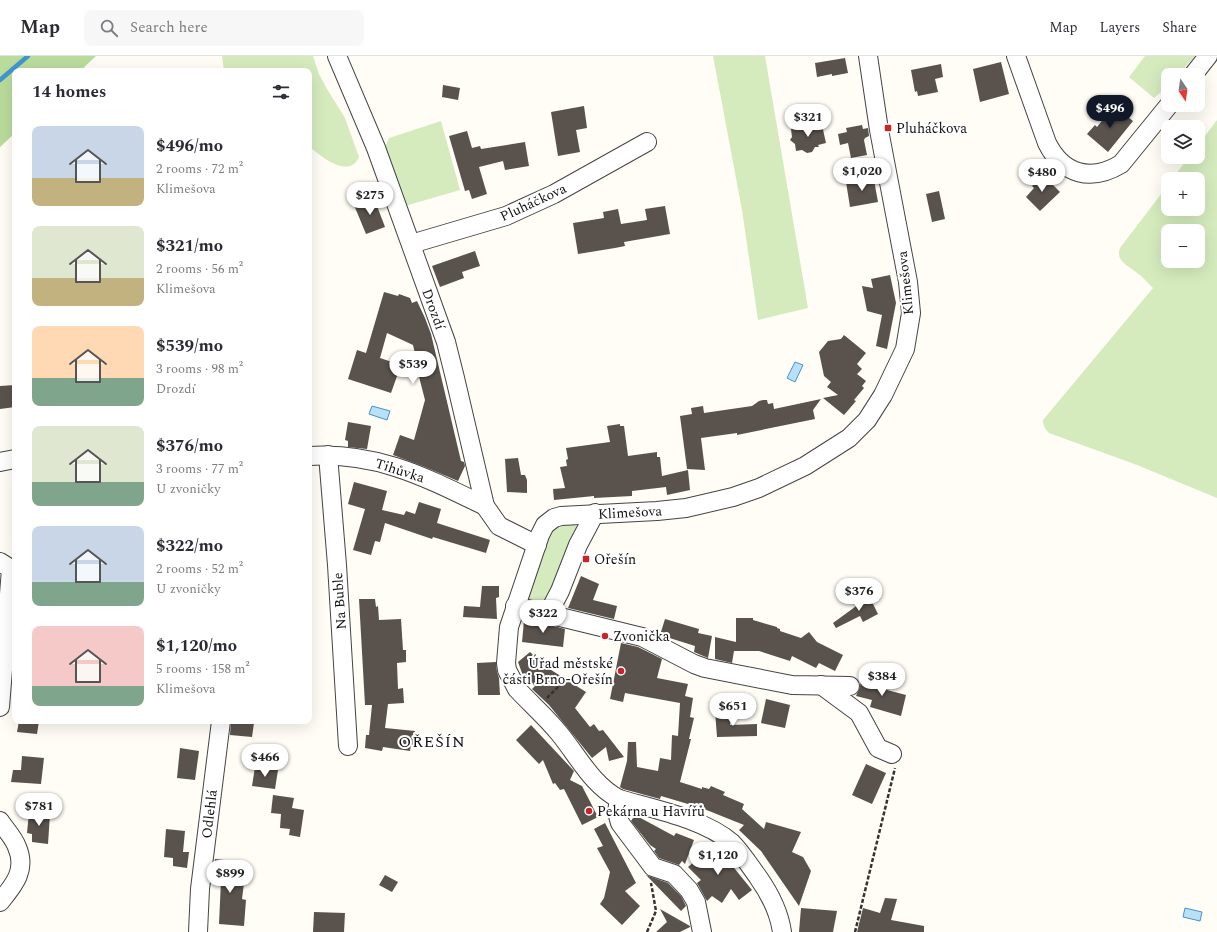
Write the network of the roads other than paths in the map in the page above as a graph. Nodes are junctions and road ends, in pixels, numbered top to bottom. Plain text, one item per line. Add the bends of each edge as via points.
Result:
1 (337, 56) edge
2 (868, 56) edge
3 (1016, 56) edge
4 (1208, 56) edge
5 (1199, 68) edge
6 (1163, 112) edge
7 (647, 142) dead end
8 (411, 244) junction
9 (328, 455) junction
10 (312, 456) edge
11 (12, 460) edge
12 (0, 462) edge
13 (484, 506) junction
14 (595, 513) junction
15 (537, 546) junction
16 (0, 562) edge
17 (515, 606) junction
18 (548, 614) junction
19 (821, 685) junction
20 (850, 686) dead end
21 (0, 707) edge
22 (221, 724) edge
23 (348, 746) dead end
24 (892, 754) road end
25 (619, 799) junction
26 (0, 821) edge
27 (0, 902) edge
28 (198, 932) edge
29 (702, 932) edge
30 (782, 932) edge

1 - 8 street, Drozdí via 376,148
2 - 14 street, Klimešova via 879,130 908,282 911,313 905,349 883,395 867,420 850,438 805,466 759,488 686,508 657,512
3 - 6 street via 1052,154 1069,169 1095,174 1122,164
4 - 5 street
7 - 8 street, Pluháčkova via 561,190 506,216
8 - 13 street, Drozdí via 446,342
9 - 10 street, Tihůvka
9 - 13 street, Tihůvka via 372,460 393,466
9 - 23 street, Na Buble
11 - 12 street
13 - 15 street, Drozdí via 499,526
14 - 15 street, Klimešova via 554,518 545,525
14 - 18 street
15 - 17 street, Klimešova
16 - 21 street via 11,569
17 - 18 street
17 - 25 street, Klimešova via 509,627 506,663 516,689 559,732 597,783
18 - 19 street via 642,637 705,668 792,685
19 - 20 street
19 - 24 street via 859,713 878,748
22 - 28 street, Odlehlá via 200,889
25 - 29 street via 617,812 620,823 653,867 674,874 689,890 696,902
25 - 30 street, Klimešova via 699,824 718,833 732,844 769,893 781,921
26 - 27 street via 17,847 21,866 15,884

